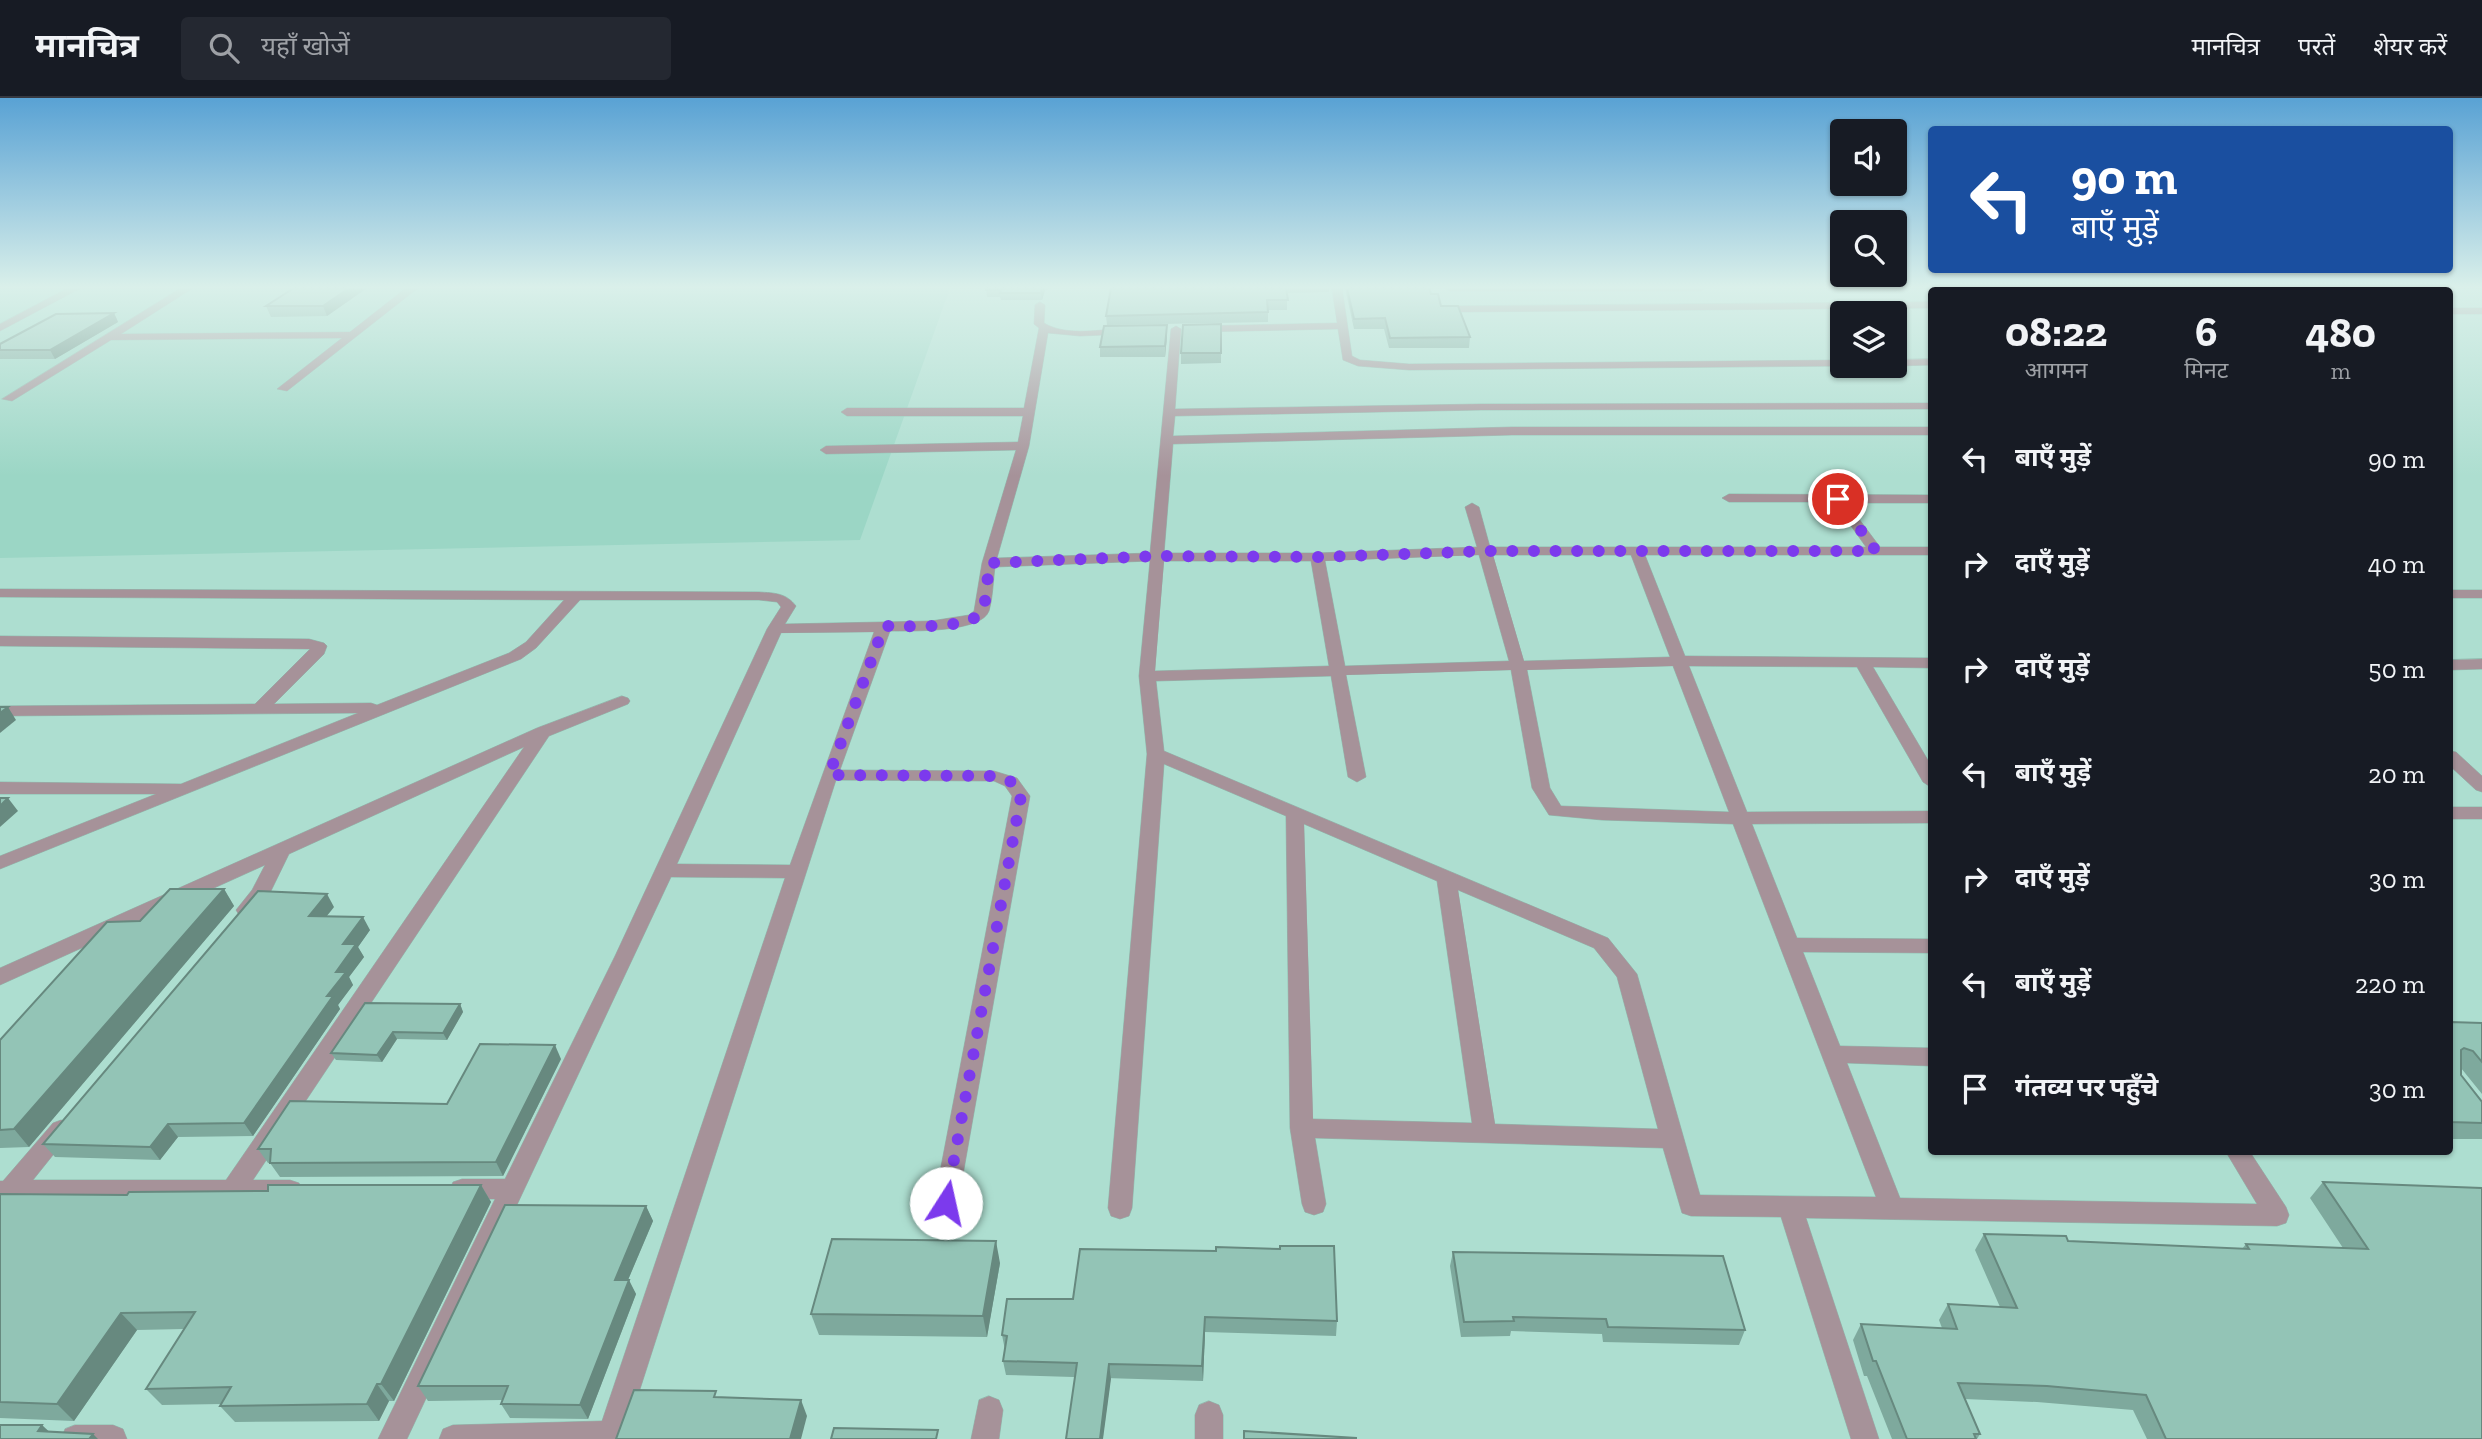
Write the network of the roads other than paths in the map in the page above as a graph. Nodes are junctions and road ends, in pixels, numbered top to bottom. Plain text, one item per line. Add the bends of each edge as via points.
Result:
1 (88, 351) edge
2 (332, 351) edge
3 (1040, 351) edge
4 (1169, 351) edge
5 (1346, 351) edge
6 (1928, 362) edge
7 (1830, 363) edge
8 (1907, 363) edge
9 (283, 389) dead end
10 (8, 399) dead end
11 (1928, 405) edge
12 (847, 412) dead end
13 (1029, 412) junction
14 (1169, 413) junction
15 (1928, 431) edge
16 (1168, 440) junction
17 (1023, 446) junction
18 (826, 450) dead end
19 (1729, 498) dead end
20 (1838, 499) junction
21 (1928, 499) edge
22 (1472, 507) dead end
23 (1487, 551) junction
24 (1876, 551) junction
25 (1928, 551) edge
26 (1637, 552) junction
27 (1157, 556) junction
28 (1317, 557) junction
29 (989, 563) junction
30 (0, 593) edge
31 (2453, 594) edge
32 (2482, 594) edge
33 (576, 595) junction
34 (884, 626) junction
35 (775, 629) junction
36 (4, 644) edge
37 (1679, 661) junction
38 (1862, 662) junction
39 (1928, 663) edge
40 (2482, 664) edge
41 (2453, 665) edge
42 (1518, 666) junction
43 (1337, 673) junction
44 (1147, 676) junction
45 (622, 701) dead end
46 (382, 708) junction
47 (259, 709) junction
48 (0, 711) edge
49 (543, 733) junction
50 (1156, 754) junction
51 (2453, 759) edge
52 (829, 775) junction
53 (1928, 775) edge
54 (1357, 777) dead end
55 (2482, 786) edge
56 (0, 788) edge
57 (187, 788) junction
58 (1296, 813) junction
59 (2453, 813) edge
60 (2482, 813) edge
61 (1740, 817) junction
62 (1928, 817) edge
63 (282, 850) junction
64 (0, 863) edge
65 (664, 870) junction
66 (798, 872) junction
67 (1446, 878) junction
68 (233, 925) edge
69 (1790, 945) junction
70 (1928, 946) edge
71 (0, 977) edge
72 (1832, 1054) junction
73 (1928, 1057) edge
74 (72, 1116) edge
75 (1302, 1128) junction
76 (1485, 1133) junction
77 (1673, 1139) junction
78 (2240, 1155) edge
79 (317, 1189) edge
80 (443, 1189) edge
81 (512, 1189) junction
82 (233, 1190) junction
83 (5, 1191) edge
84 (946, 1203) dead end
85 (1314, 1204) dead end
86 (1120, 1208) dead end
87 (1790, 1208) junction
88 (1892, 1208) junction
89 (989, 1410) dead end
90 (48, 1437) edge
91 (611, 1437) edge
92 (113, 1439) edge
93 (392, 1439) edge
94 (453, 1439) edge
95 (985, 1439) edge
96 (1865, 1439) edge

1 - 10 street
2 - 9 street
3 - 13 street
4 - 14 street
5 - 7 street via 1347,358 1377,366
6 - 8 street
11 - 14 street
12 - 13 street
13 - 17 street
14 - 16 street
15 - 16 street via 1512,431
16 - 27 street
17 - 18 street
17 - 29 street
19 - 20 street
20 - 21 street
20 - 24 street
22 - 23 street
23 - 26 street
23 - 28 street
23 - 42 street
24 - 25 street
24 - 26 street
26 - 37 street
27 - 28 street
27 - 29 street
27 - 44 street
28 - 43 street
29 - 34 street via 981,612 974,619 931,626
30 - 33 street
31 - 32 street
33 - 35 street via 781,598 789,606
33 - 46 street via 531,645 515,656
34 - 35 street
34 - 52 street
35 - 65 street
36 - 47 street via 319,646
37 - 38 street
37 - 42 street
37 - 61 street
38 - 39 street
38 - 53 street
40 - 41 street
42 - 43 street
42 - 61 street via 1541,788 1555,811
43 - 44 street
43 - 54 street
44 - 50 street
45 - 49 street
46 - 47 street
46 - 57 street
47 - 48 street
49 - 63 street
49 - 82 street
50 - 58 street
50 - 86 street
51 - 55 street
52 - 66 street
52 - 84 street via 994,776 1009,779 1021,796
56 - 57 street
57 - 64 street
58 - 67 street
58 - 75 street
59 - 60 street
61 - 62 street
61 - 69 street
63 - 68 street via 260,893
63 - 71 street
65 - 66 street
65 - 81 street
66 - 91 street
67 - 76 street
67 - 77 street via 1601,943 1627,974
69 - 70 street
69 - 72 street
72 - 73 street
72 - 88 street
74 - 83 street
75 - 76 street
75 - 85 street
76 - 77 street
77 - 87 street via 1691,1205
78 - 88 street via 2277,1215
79 - 82 street
80 - 81 street
81 - 93 street
82 - 83 street
87 - 88 street
87 - 96 street
89 - 95 street
90 - 92 street
91 - 94 street

